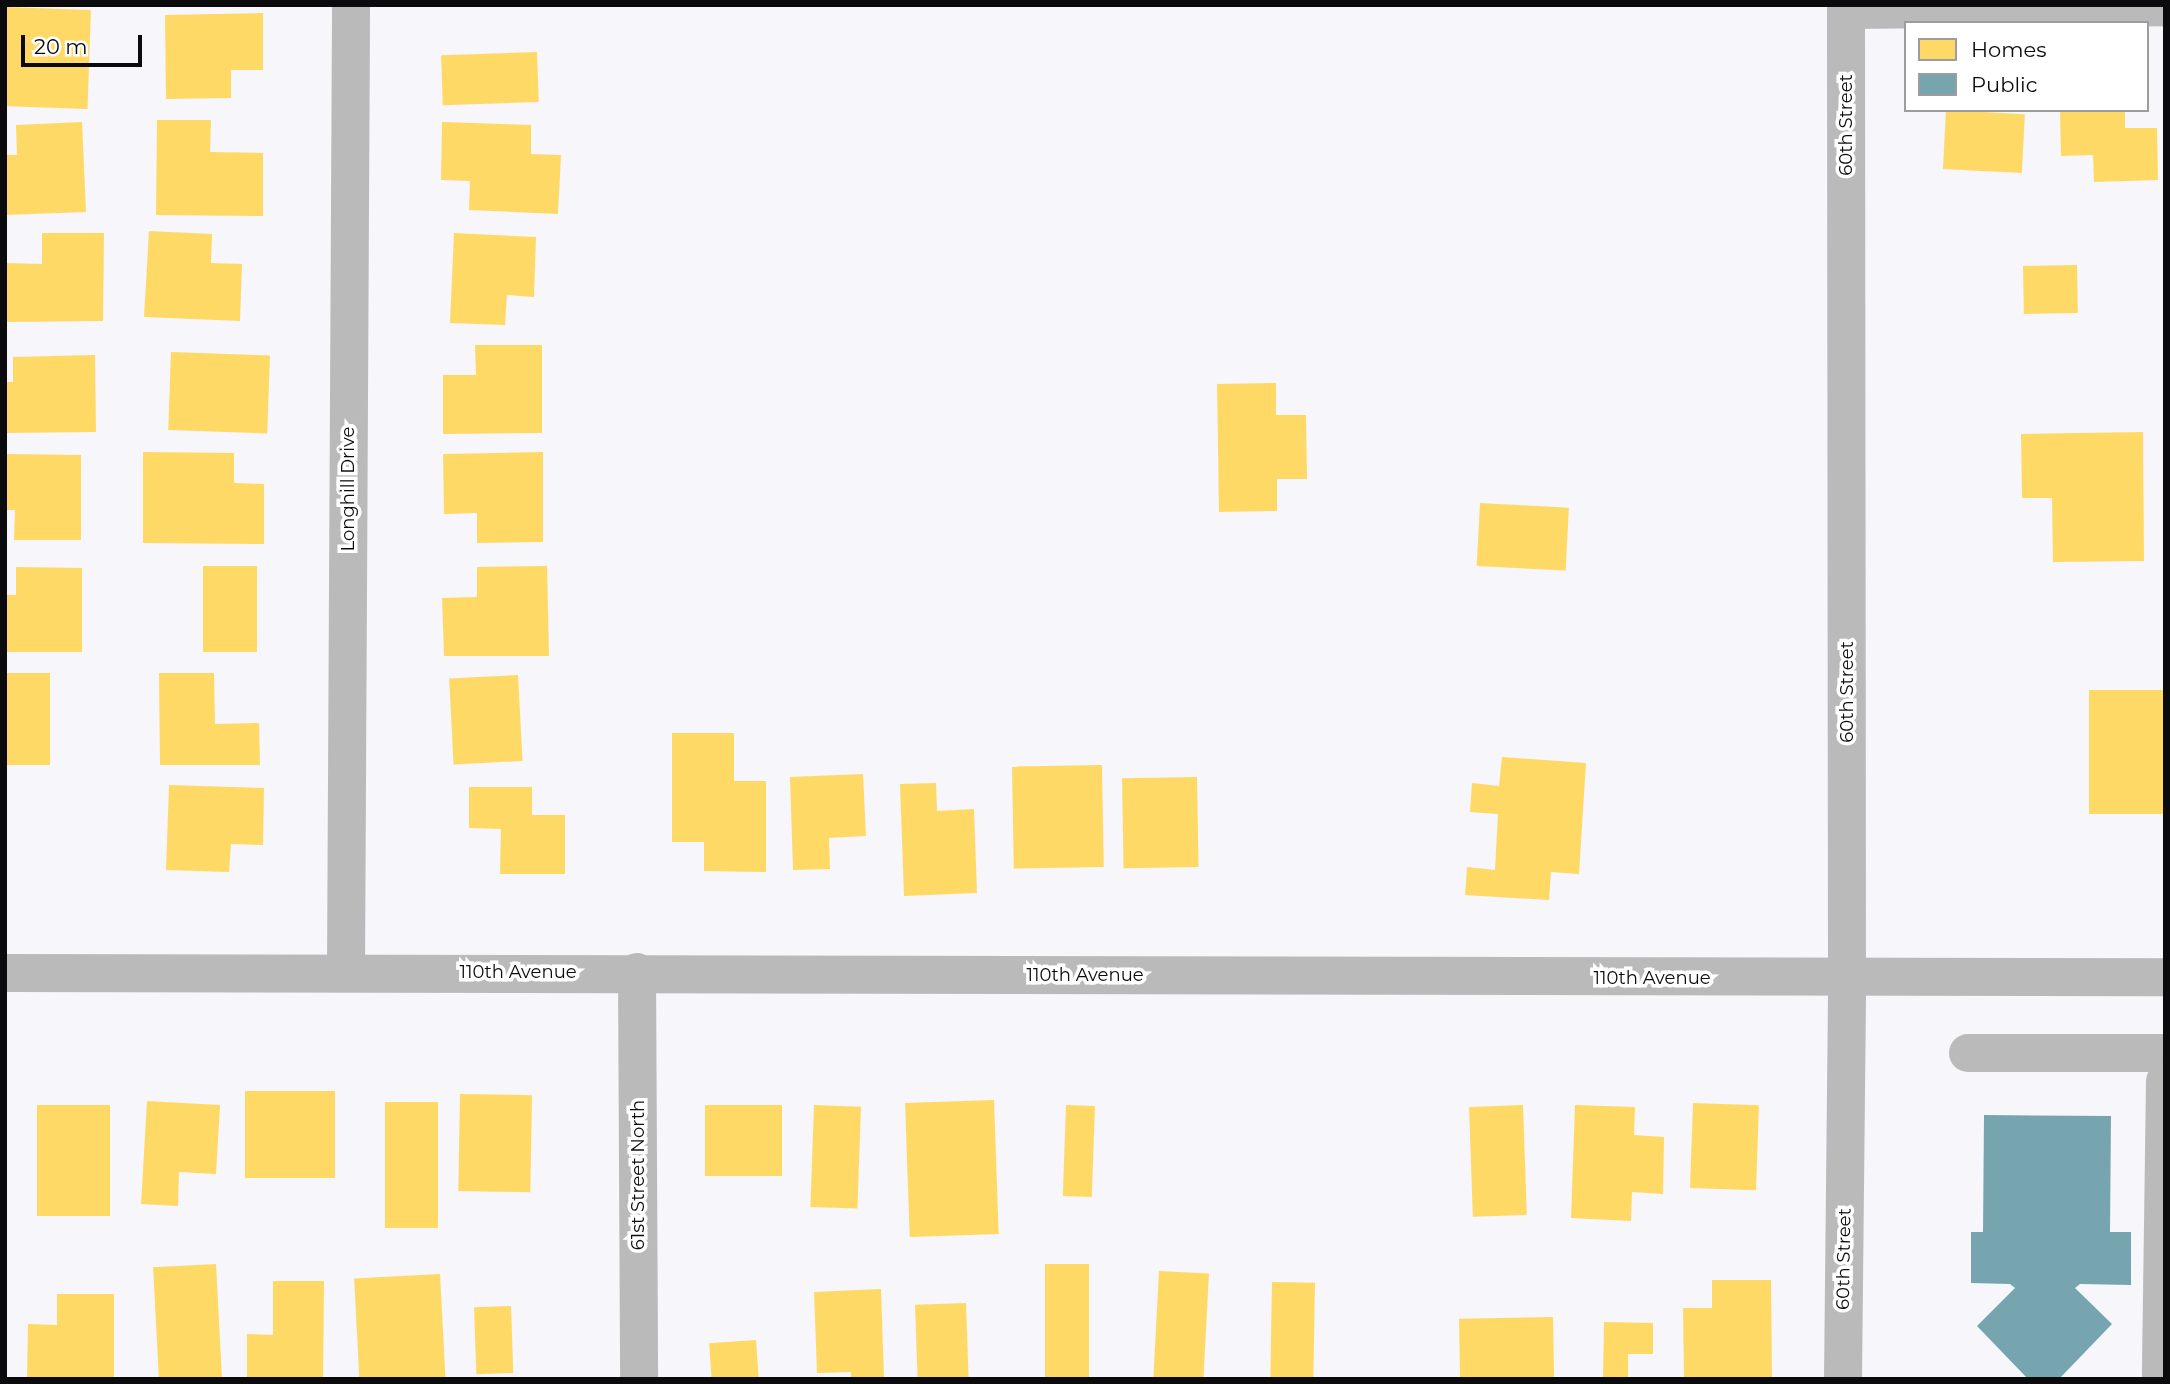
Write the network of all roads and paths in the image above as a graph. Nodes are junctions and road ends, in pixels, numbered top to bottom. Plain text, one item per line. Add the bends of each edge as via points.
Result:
1 (351, 5) edge
2 (2165, 6) edge
3 (1846, 8) edge
4 (346, 972) junction
5 (637, 972) junction
6 (5, 973) edge
7 (2165, 977) edge
8 (1847, 979) junction
9 (1968, 1053) dead end
10 (2165, 1053) edge
11 (2165, 1081) edge
12 (2165, 1378) edge
13 (639, 1379) edge
14 (1843, 1379) edge

1 - 4 street, Longhill Drive
2 - 3 street
3 - 8 street, 60th Street
4 - 5 street, 110th Avenue
4 - 6 street, 110th Avenue
5 - 8 street, 110th Avenue
5 - 13 street, 61st Street North
7 - 8 street, 110th Avenue
8 - 14 street, 60th Street
9 - 10 street
11 - 12 street via 2161,1375

